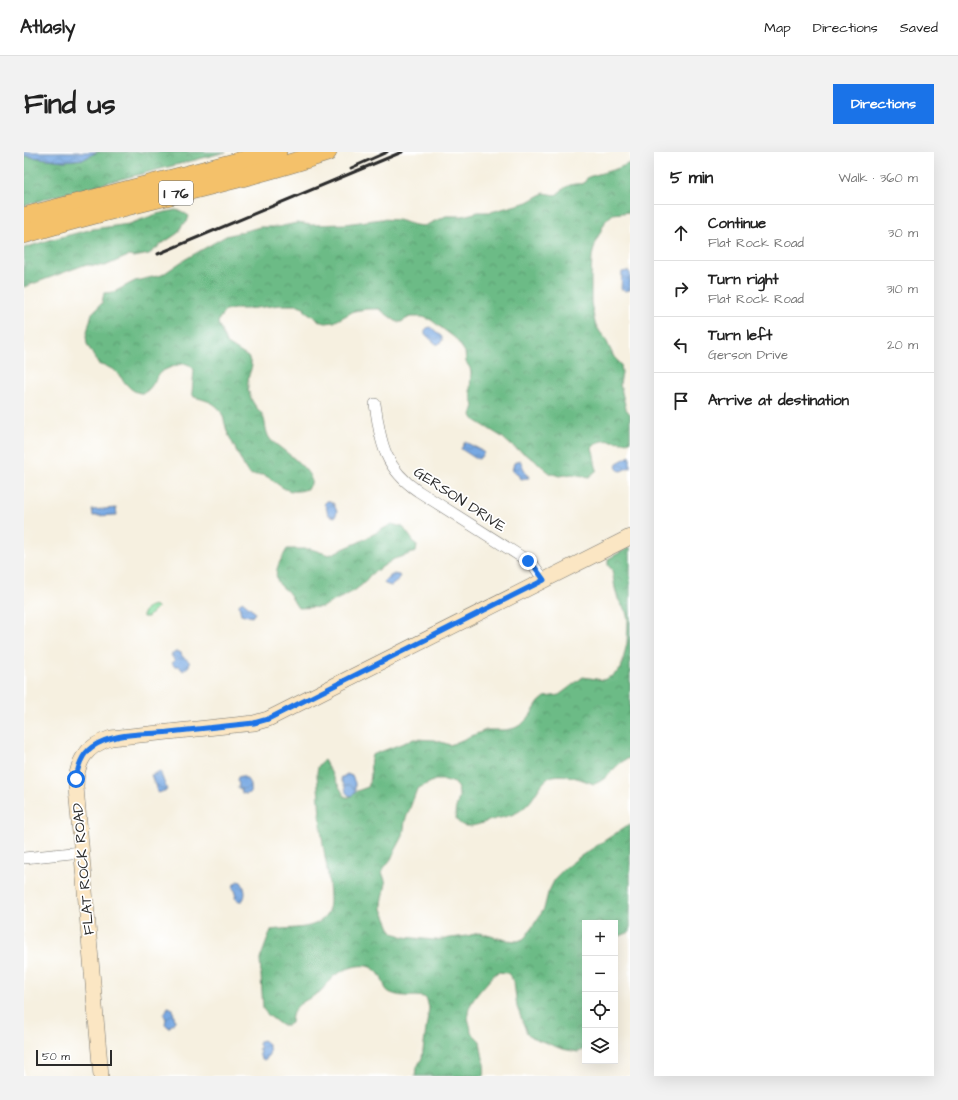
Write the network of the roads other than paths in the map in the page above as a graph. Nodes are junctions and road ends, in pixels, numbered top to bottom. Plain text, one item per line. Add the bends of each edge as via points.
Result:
1 (277, 152) edge
2 (327, 152) edge
3 (24, 217) edge
4 (24, 234) edge
5 (375, 404) dead end
6 (630, 537) edge
7 (544, 580) junction
8 (81, 852) junction
9 (24, 858) edge
10 (101, 1076) edge

1 - 3 highway, I 76
2 - 4 highway, I 76
5 - 7 street, GERSON DRIVE via 387,458 402,478 418,491 528,561
6 - 7 street, FLAT ROCK ROAD
7 - 8 street, FLAT ROCK ROAD via 268,719 254,723 104,740 86,753 77,771
8 - 9 street
8 - 10 street, FLAT ROCK ROAD

